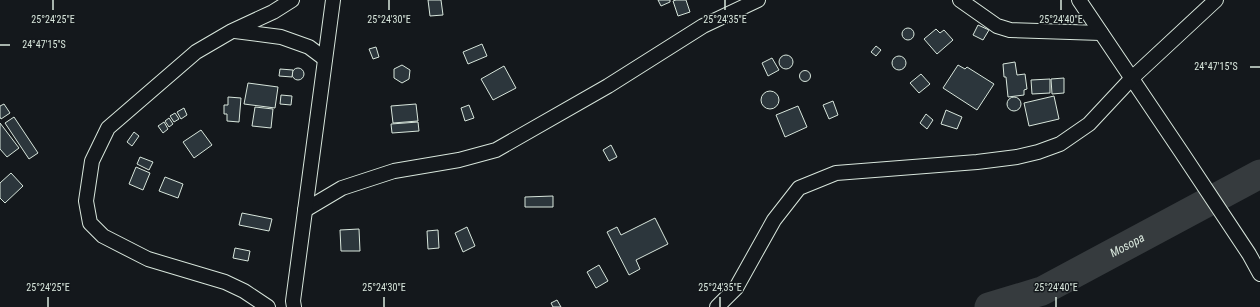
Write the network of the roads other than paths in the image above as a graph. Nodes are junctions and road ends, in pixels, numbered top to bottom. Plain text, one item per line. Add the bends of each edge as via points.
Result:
1 (292, 0) edge
2 (333, 0) edge
3 (758, 0) edge
4 (960, 0) edge
5 (1079, 0) edge
6 (1216, 0) edge
7 (232, 31) junction
8 (1101, 33) junction
9 (325, 59) junction
10 (1132, 78) junction
11 (305, 210) junction
12 (1260, 274) edge
13 (268, 307) edge
14 (294, 307) edge
15 (717, 307) edge

1 - 7 street
2 - 9 street
3 - 11 street via 703,26 608,86 496,150 459,160 394,171 342,188
4 - 8 street via 997,26 1010,30
5 - 8 street
6 - 10 street
7 - 9 street via 281,37 309,47
7 - 13 street via 196,52 108,128 92,161 86,202 90,223 103,236 148,259 225,282
8 - 10 street
9 - 11 street
10 - 12 street
10 - 15 street via 1089,124 1060,144 1038,152 977,162 836,173 798,188 774,220 736,288
11 - 14 street

